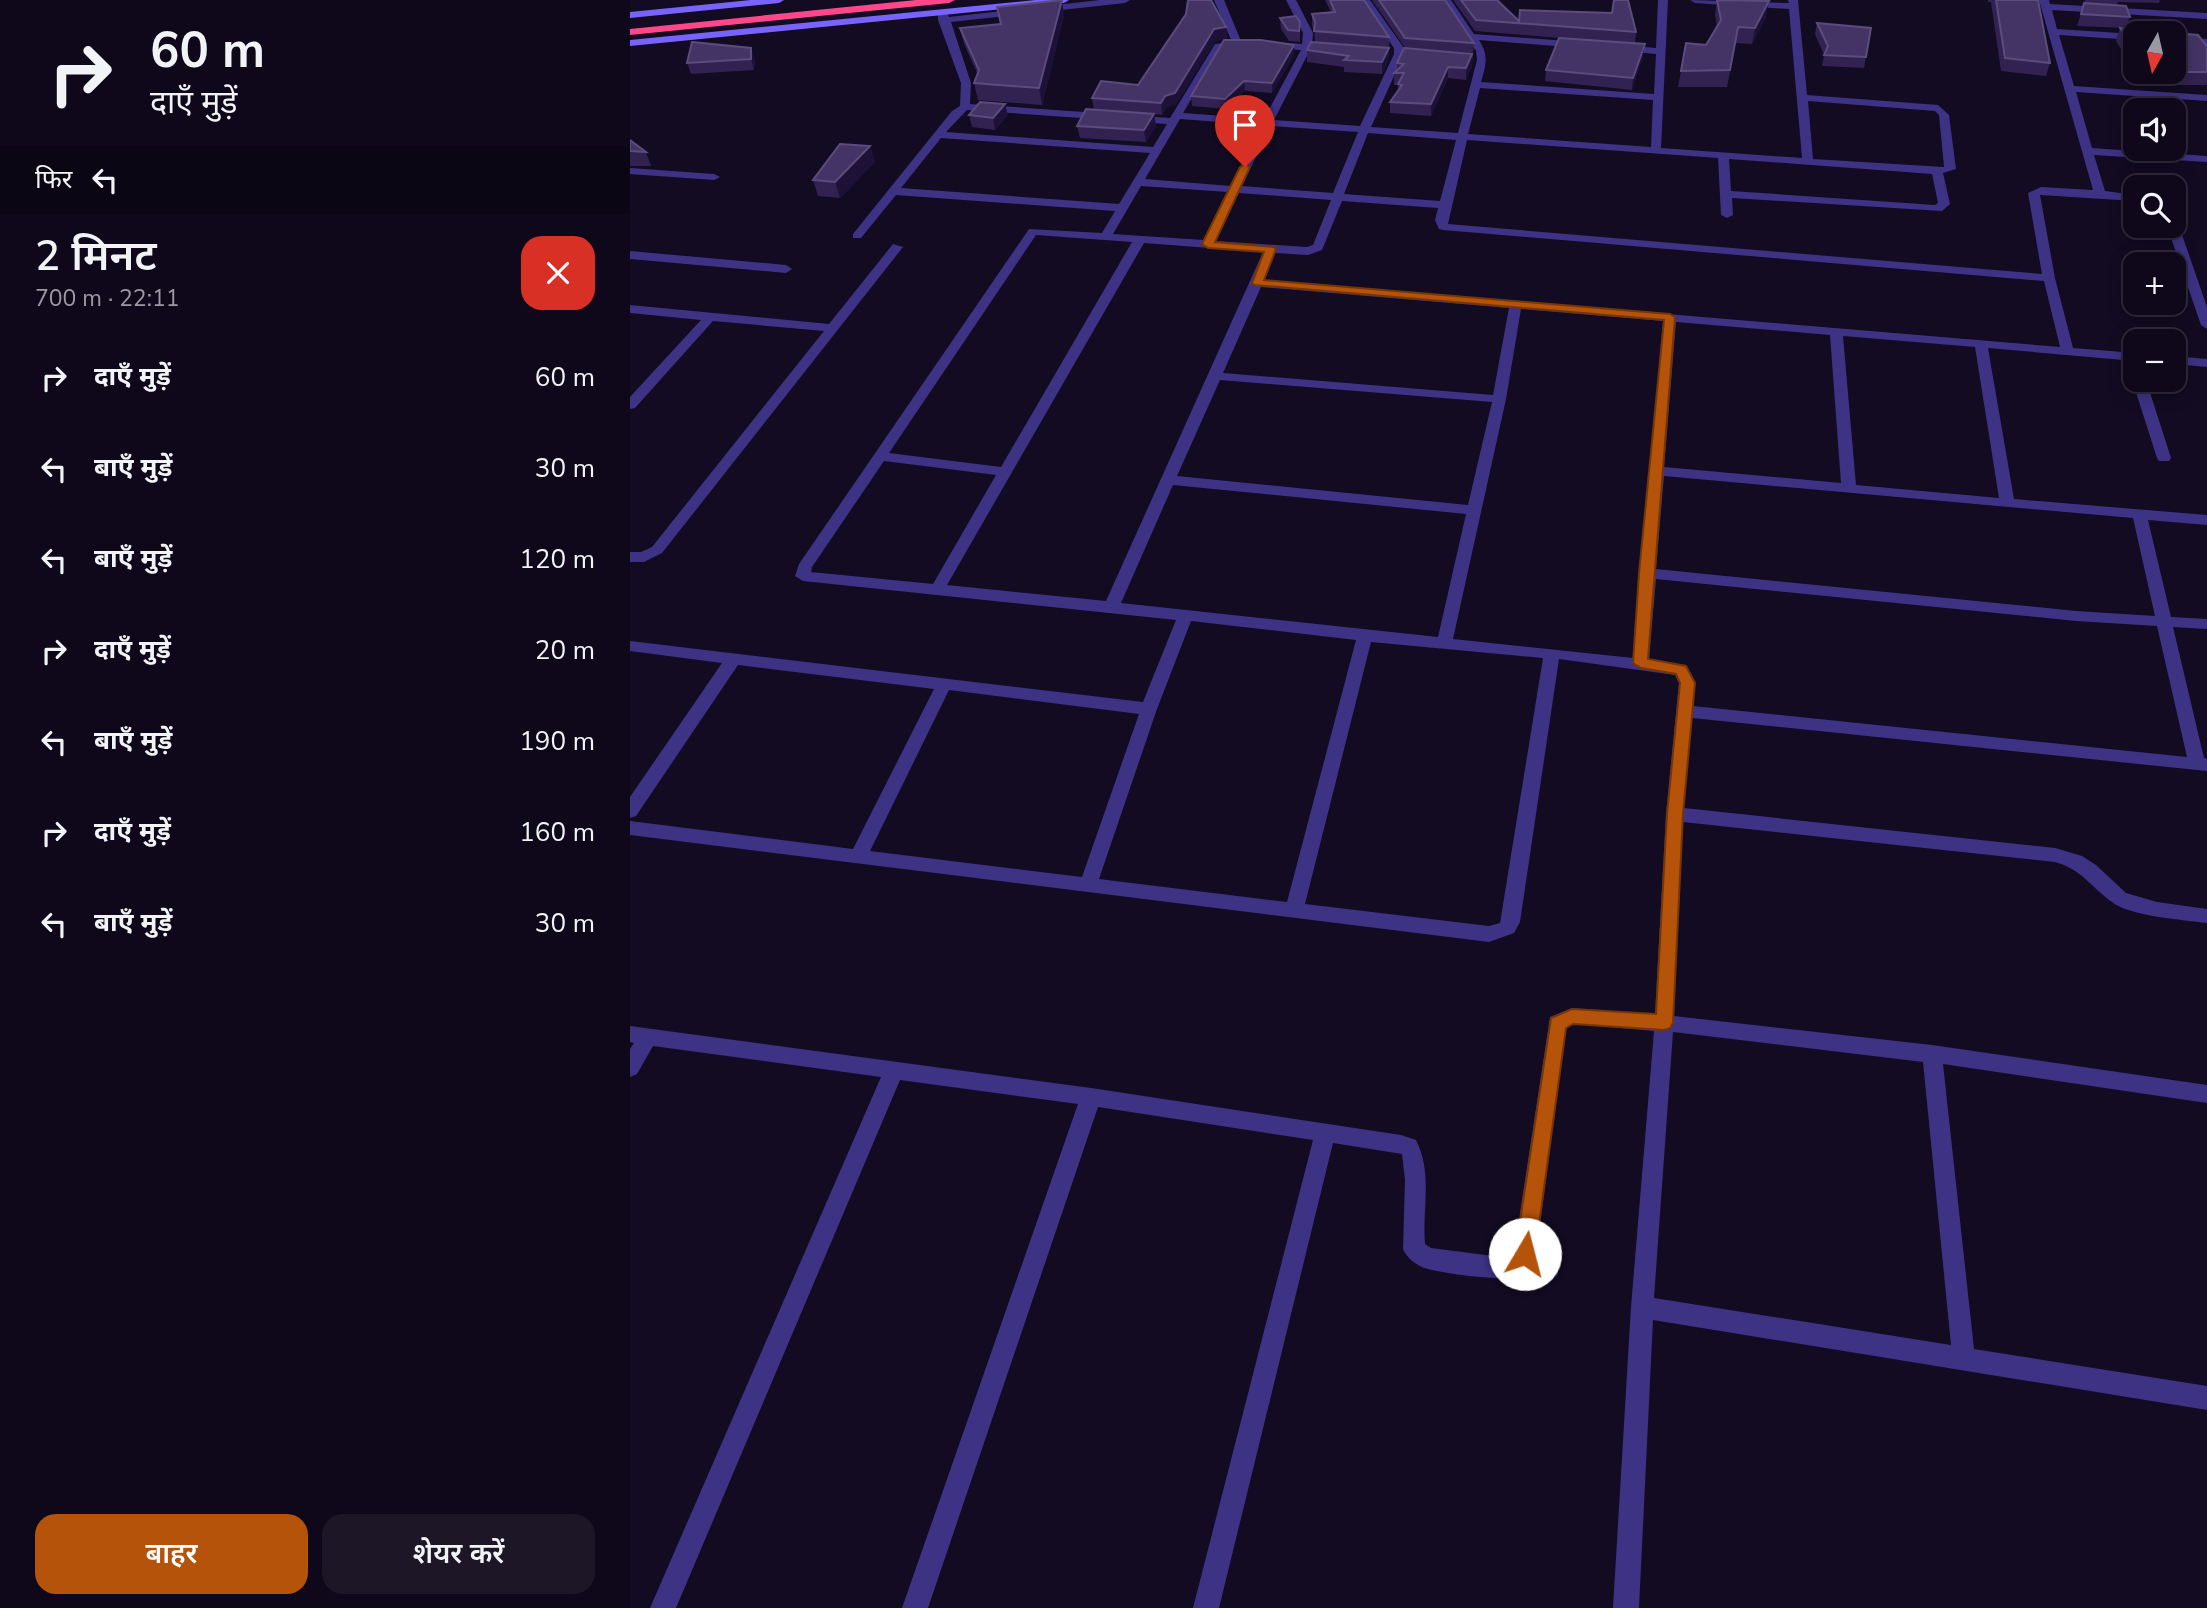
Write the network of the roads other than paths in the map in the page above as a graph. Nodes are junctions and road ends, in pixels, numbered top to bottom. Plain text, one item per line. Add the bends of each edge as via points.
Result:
1 (771, 0) edge
2 (779, 0) edge
3 (847, 0) edge
4 (949, 0) edge
5 (1064, 0) edge
6 (1125, 0) edge
7 (1219, 0) edge
8 (1291, 0) edge
9 (1365, 0) edge
10 (1446, 0) edge
11 (1664, 0) edge
12 (1695, 0) edge
13 (1794, 3) edge
14 (2045, 3) edge
15 (630, 15) edge
16 (943, 16) junction
17 (2207, 16) edge
18 (630, 21) edge
19 (630, 32) edge
20 (2054, 32) junction
21 (2123, 36) edge
22 (1472, 37) junction
23 (2186, 41) edge
24 (2207, 42) edge
25 (630, 43) edge
26 (1237, 43) junction
27 (1593, 46) edge
28 (1307, 47) junction
29 (1606, 47) edge
30 (1347, 50) edge
31 (1660, 51) junction
32 (1468, 59) edge
33 (1482, 60) junction
34 (1476, 85) junction
35 (2070, 89) junction
36 (1658, 97) junction
37 (1803, 97) junction
38 (2207, 98) edge
39 (965, 107) junction
40 (1174, 118) junction
41 (1267, 123) junction
42 (1364, 130) junction
43 (938, 135) junction
44 (1462, 136) junction
45 (1156, 150) junction
46 (1656, 150) junction
47 (2088, 150) junction
48 (1723, 155) junction
49 (2207, 159) edge
50 (1808, 161) junction
51 (630, 171) edge
52 (1937, 171) junction
53 (715, 177) dead end
54 (1137, 182) junction
55 (1234, 190) junction
56 (894, 191) junction
57 (1726, 194) junction
58 (2100, 194) junction
59 (2123, 197) edge
60 (1337, 198) junction
61 (1445, 205) junction
62 (1122, 208) junction
63 (1727, 215) dead end
64 (857, 236) dead end
65 (1106, 236) junction
66 (2177, 238) edge
67 (1140, 239) junction
68 (1208, 244) junction
69 (897, 247) dead end
70 (1270, 249) junction
71 (630, 255) edge
72 (786, 269) dead end
73 (2049, 278) junction
74 (1258, 283) junction
75 (1516, 304) junction
76 (630, 309) edge
77 (710, 317) junction
78 (1670, 317) junction
79 (2207, 325) edge
80 (833, 328) junction
81 (1836, 331) junction
82 (1981, 343) junction
83 (2067, 351) junction
84 (2123, 358) edge
85 (2186, 361) edge
86 (2207, 363) edge
87 (1214, 376) junction
88 (2143, 392) edge
89 (1499, 399) junction
90 (630, 405) edge
91 (880, 456) junction
92 (2164, 458) dead end
93 (1657, 471) junction
94 (1005, 472) junction
95 (1169, 480) junction
96 (1849, 489) junction
97 (2007, 503) junction
98 (1475, 510) junction
99 (2139, 514) junction
100 (2207, 520) edge
101 (630, 557) edge
102 (1646, 573) junction
103 (937, 590) junction
104 (1111, 607) junction
105 (1185, 616) junction
106 (2165, 621) junction
107 (2207, 624) edge
108 (1365, 636) junction
109 (1445, 641) junction
110 (630, 646) edge
111 (1552, 653) junction
112 (734, 658) junction
113 (1641, 663) junction
114 (945, 684) junction
115 (1149, 709) junction
116 (1685, 711) junction
117 (2202, 764) edge
118 (630, 811) edge
119 (1675, 814) junction
120 (630, 828) edge
121 (858, 857) junction
122 (1088, 886) junction
123 (1294, 910) junction
124 (2207, 916) edge
125 (1664, 1023) junction
126 (639, 1035) edge
127 (1932, 1054) junction
128 (630, 1068) edge
129 (894, 1070) junction
130 (2207, 1094) edge
131 (1091, 1097) junction
132 (1325, 1132) junction
133 (1642, 1307) junction
134 (1964, 1359) junction
135 (2207, 1398) edge
136 (663, 1608) edge
137 (915, 1608) edge
138 (1206, 1608) edge
139 (1626, 1608) edge

1 - 2 main road
1 - 15 main road
3 - 18 highway
4 - 19 highway
5 - 16 main road
6 - 16 street
7 - 26 street
8 - 28 street via 1308,33
9 - 42 street via 1400,54
10 - 22 street
11 - 31 street
12 - 13 street
13 - 37 street
14 - 17 street
14 - 20 street
16 - 25 main road
16 - 39 street via 966,83
20 - 21 street
20 - 35 street
22 - 27 street
22 - 33 street
23 - 24 street
26 - 28 street
26 - 40 street via 1218,46
28 - 30 street
28 - 41 street
29 - 31 street
31 - 36 street
32 - 33 street
33 - 34 street
34 - 36 street
34 - 44 street
35 - 38 street
35 - 47 street
36 - 46 street
37 - 50 street
37 - 52 street via 1938,108 1944,115 1950,168
39 - 40 street
39 - 43 street
40 - 41 street
40 - 45 street
41 - 42 street
41 - 55 street
42 - 44 street
42 - 60 street
43 - 45 street
43 - 56 street
44 - 46 street
44 - 61 street
45 - 54 street
46 - 48 street
47 - 49 street
47 - 58 street
48 - 50 street
48 - 57 street
50 - 52 street
51 - 53 street
52 - 57 street via 1944,204 1938,209
54 - 55 street
54 - 62 street
55 - 60 street
55 - 68 street
56 - 62 street
56 - 64 street
57 - 63 street
58 - 59 street
58 - 73 street via 2034,193
60 - 61 street
60 - 70 street via 1318,247 1308,251
61 - 73 street via 1440,224 1448,229
62 - 65 street
65 - 67 street
65 - 91 street via 1031,233
66 - 79 street
67 - 68 street
67 - 94 street
68 - 70 street
69 - 80 street
70 - 74 street
71 - 72 street
73 - 83 street
74 - 75 street
74 - 87 street
75 - 78 street
75 - 89 street
76 - 77 street
77 - 80 street
77 - 90 street
78 - 81 street
78 - 93 street
80 - 101 street via 657,550
81 - 82 street
81 - 96 street
82 - 83 street
82 - 97 street
83 - 84 street
85 - 86 street
87 - 89 street
87 - 95 street
88 - 92 street
89 - 98 street
91 - 94 street
91 - 103 street via 802,573 810,578
93 - 96 street
93 - 102 street
94 - 103 street
95 - 98 street
95 - 104 street
96 - 97 street
97 - 99 street
98 - 109 street
99 - 100 street
99 - 106 street
102 - 106 street
102 - 113 street
103 - 104 street
104 - 105 street
105 - 108 street
105 - 115 street
106 - 107 street
106 - 117 street
108 - 109 street
108 - 123 street
109 - 111 street
110 - 112 street
111 - 113 street
111 - 123 street via 1507,928 1489,934
112 - 114 street
112 - 118 street
113 - 116 street via 1681,670 1688,683
114 - 115 street
114 - 121 street
115 - 122 street
116 - 117 street
116 - 119 street
119 - 124 street via 2056,855 2076,860 2120,899
119 - 125 street
120 - 121 street
121 - 122 street
122 - 123 street
125 - 127 street
125 - 132 street via 1572,1016 1557,1023 1525,1254 1517,1268 1419,1255 1412,1235 1413,1152 1401,1144
125 - 133 street
126 - 128 street
126 - 129 street
127 - 130 street
127 - 134 street
129 - 131 street
129 - 136 street
131 - 132 street
131 - 137 street
132 - 138 street
133 - 134 street
133 - 139 street
134 - 135 street

